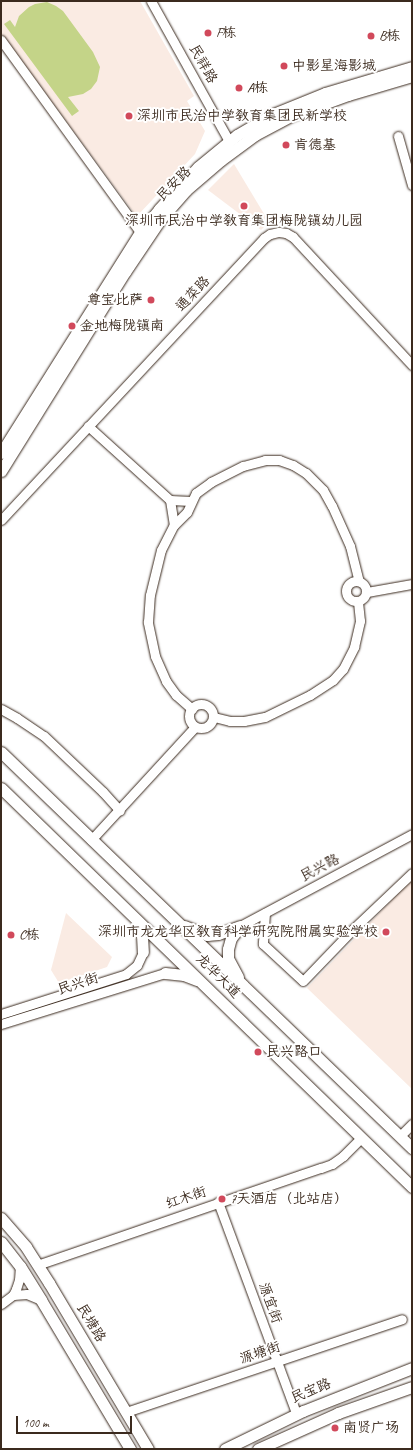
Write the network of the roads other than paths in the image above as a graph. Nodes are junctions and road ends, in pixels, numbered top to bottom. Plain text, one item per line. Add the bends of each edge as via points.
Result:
1 (152, 1) edge
2 (1, 40) edge
3 (412, 67) edge
4 (412, 76) edge
5 (398, 136) dead end
6 (229, 141) junction
7 (412, 185) edge
8 (140, 232) junction
9 (412, 365) edge
10 (88, 426) junction
11 (1, 453) edge
12 (1, 471) edge
13 (170, 500) junction
14 (191, 501) junction
15 (1, 520) edge
16 (174, 525) junction
17 (359, 581) junction
18 (412, 584) edge
19 (366, 592) junction
20 (358, 601) junction
21 (1, 709) edge
22 (192, 709) junction
23 (214, 717) junction
24 (195, 727) junction
25 (1, 752) edge
26 (1, 788) edge
27 (5, 798) edge
28 (120, 811) junction
29 (412, 834) edge
30 (91, 840) junction
31 (412, 873) edge
32 (265, 913) junction
33 (134, 916) junction
34 (177, 924) junction
35 (240, 926) junction
36 (143, 952) joint
37 (165, 973) joint
38 (240, 984) junction
39 (205, 985) junction
40 (1, 1014) edge
41 (1, 1024) edge
42 (412, 1124) edge
43 (400, 1136) junction
44 (360, 1138) junction
45 (412, 1148) edge
46 (412, 1187) edge
47 (218, 1202) junction
48 (1, 1218) edge
49 (1, 1242) edge
50 (38, 1265) junction
51 (20, 1266) junction
52 (13, 1294) junction
53 (41, 1300) junction
54 (1, 1304) edge
55 (402, 1319) dead end
56 (277, 1361) junction
57 (412, 1368) edge
58 (411, 1388) edge
59 (126, 1412) junction
60 (296, 1413) junction
61 (145, 1445) edge
62 (130, 1449) edge
63 (153, 1449) edge
64 (225, 1449) edge
65 (258, 1449) edge

1 - 6 street, 民祥路
2 - 8 street
3 - 6 main road, 民安路 via 325,93 273,114
4 - 12 main road, 民安路 via 290,116 249,139 186,190 160,220 125,272
5 - 7 street
6 - 8 main road, 民安路 via 198,166
8 - 11 main road, 民安路
9 - 10 street, 通菜路 via 293,237 278,232 264,238
10 - 13 street
10 - 15 street, 通菜路
13 - 14 street
13 - 16 street
14 - 16 street via 187,512
14 - 17 street via 196,493 211,482 243,466 265,460 279,460 293,465 306,473 323,490 350,546
16 - 22 street via 161,550 150,596 148,622 155,656 166,681 176,695
17 - 19 street via 366,587
17 - 20 street via 351,582 346,591 350,598
18 - 19 street
19 - 20 street via 364,598
20 - 23 street via 360,621 354,647 343,669 333,680 310,695 265,717 230,721
21 - 28 street via 44,736
22 - 23 street via 203,704 211,709
22 - 24 street via 189,716
23 - 24 street via 209,726
24 - 28 street
25 - 30 main road, 龙华大道
26 - 27 main road, 龙华大道
27 - 33 main road, 龙华大道
28 - 30 street
29 - 32 street, 民兴路
30 - 34 main road, 龙华大道
31 - 32 street via 303,981 263,944
32 - 35 street, 民兴路
33 - 36 main road via 141,928
33 - 39 main road, 龙华大道
34 - 35 main road via 207,935 223,933
34 - 38 main road, 龙华大道
35 - 38 main road via 231,938 228,958
36 - 40 street, 民兴街 via 137,965 126,974
37 - 39 main road via 184,975
37 - 41 street, 民兴街
38 - 43 main road, 龙华大道
39 - 44 main road, 龙华大道
42 - 43 street
43 - 45 main road, 龙华大道
44 - 46 main road, 龙华大道
44 - 47 street, 红木街 via 332,1164
47 - 50 street, 红木街
47 - 56 street, 源宜街
48 - 50 main road, 民塘路
49 - 51 main road
50 - 59 main road, 民塘路
51 - 52 street via 19,1280
51 - 53 main road
52 - 53 street via 26,1294
52 - 54 street
53 - 62 main road
55 - 56 street, 源塘街
56 - 59 street, 源塘街
56 - 60 street, 源宜街
57 - 60 main road, 民宝路
58 - 65 main road via 338,1413
59 - 61 main road, 民塘路
60 - 64 main road, 民宝路
61 - 63 main road

